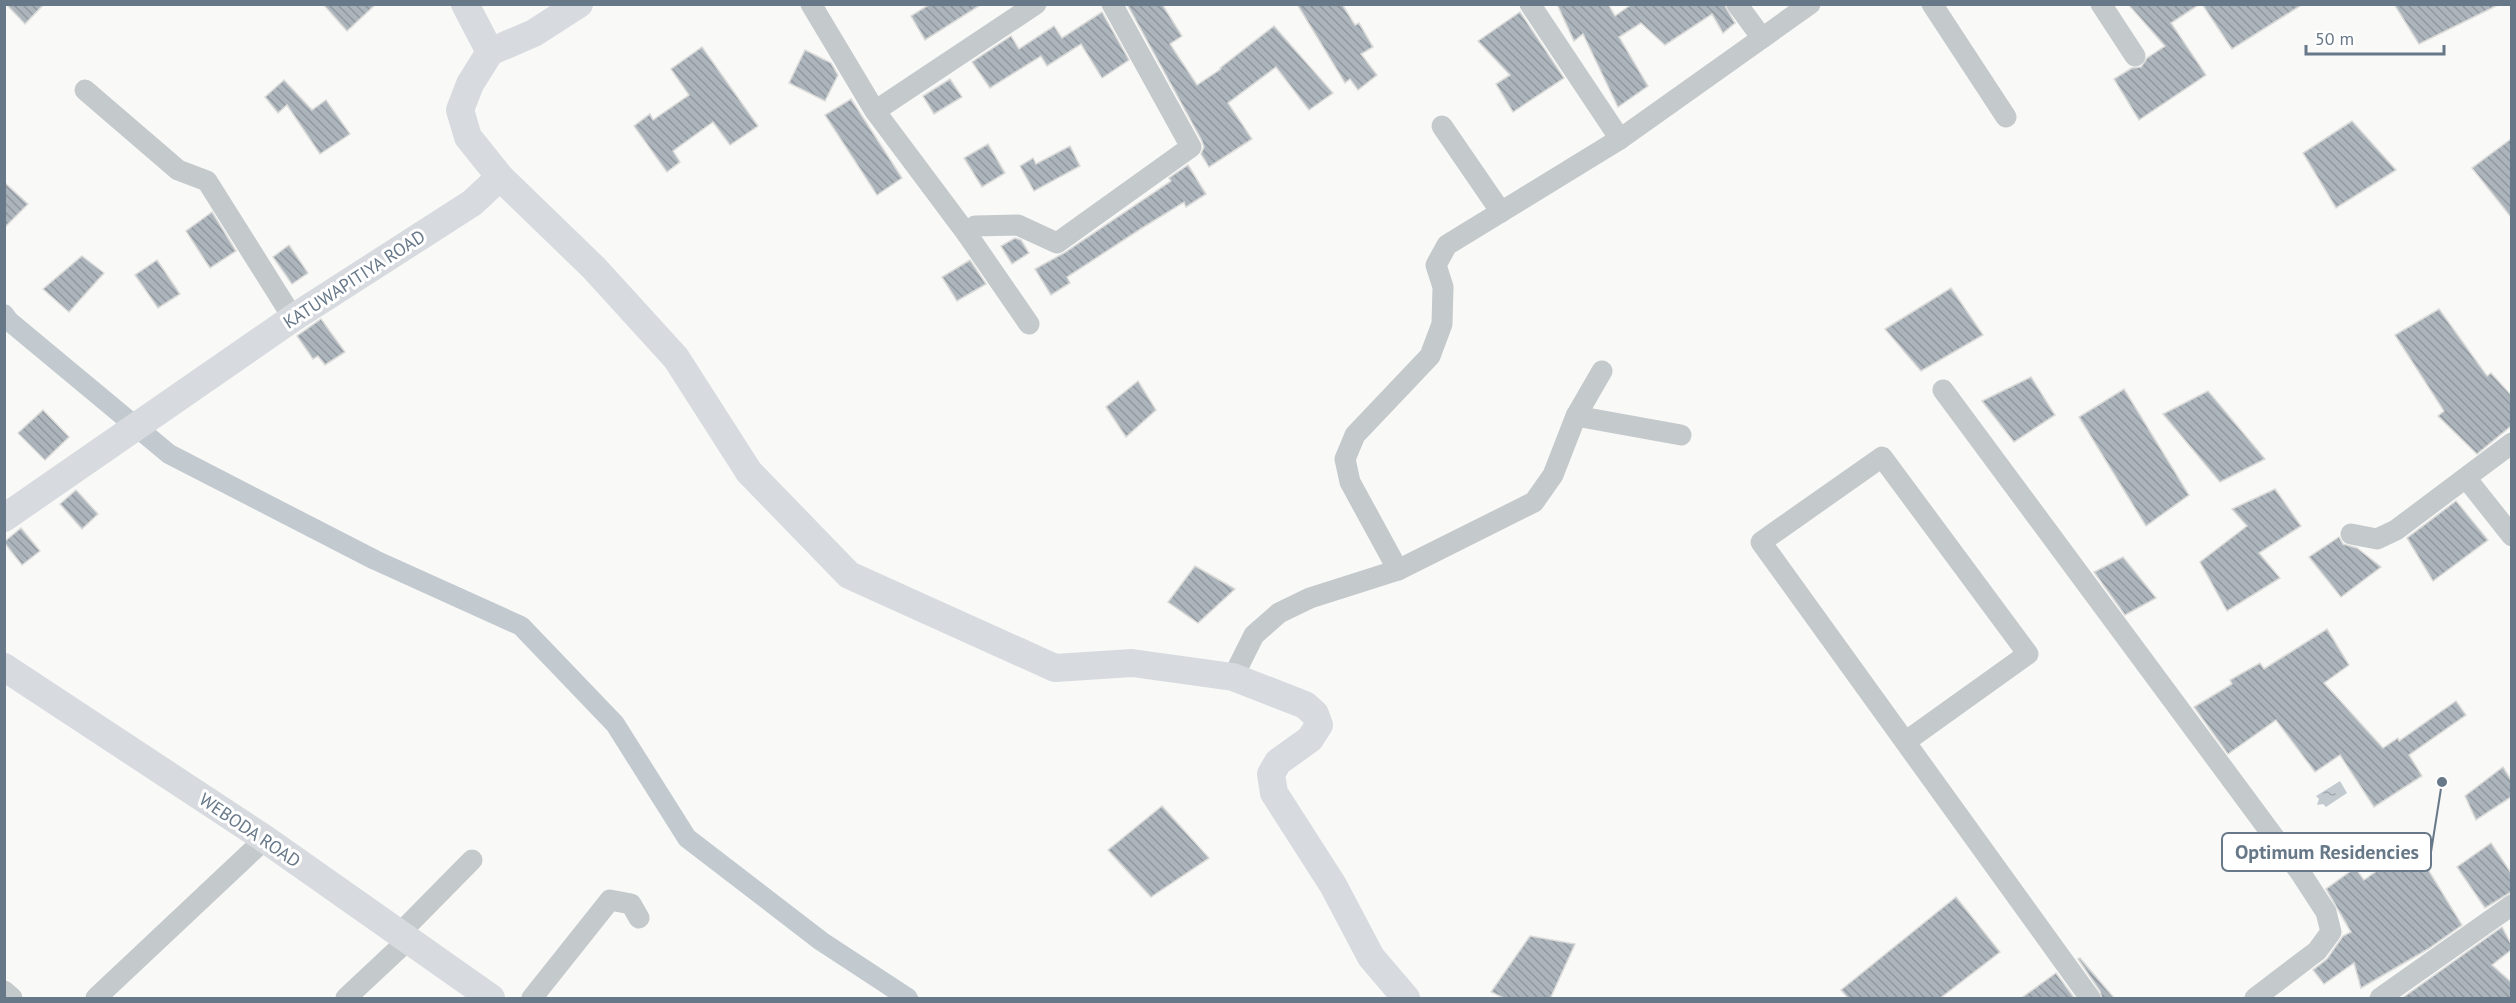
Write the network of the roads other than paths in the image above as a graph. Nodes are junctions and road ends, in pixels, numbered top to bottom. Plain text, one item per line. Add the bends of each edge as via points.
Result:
1 (465, 4) edge
2 (579, 4) edge
3 (811, 4) edge
4 (1036, 4) edge
5 (1112, 4) edge
6 (1530, 4) edge
7 (1737, 4) edge
8 (1810, 4) edge
9 (1932, 4) edge
10 (2101, 4) edge
11 (1762, 38) junction
12 (490, 52) junction
13 (2135, 56) dead end
14 (85, 90) dead end
15 (875, 111) junction
16 (2006, 117) dead end
17 (1442, 126) dead end
18 (1620, 139) junction
19 (500, 177) junction
20 (1501, 212) junction
21 (967, 234) junction
22 (293, 318) junction
23 (1029, 324) dead end
24 (1602, 371) dead end
25 (1943, 390) dead end
26 (1576, 416) junction
27 (1681, 435) dead end
28 (2511, 443) edge
29 (2466, 478) junction
30 (4, 518) edge
31 (2351, 534) dead end
32 (2511, 536) edge
33 (1398, 570) junction
34 (4, 667) edge
35 (1233, 677) junction
36 (1905, 742) junction
37 (265, 839) junction
38 (472, 860) dead end
39 (2511, 905) edge
40 (639, 918) dead end
41 (405, 936) junction
42 (4, 991) edge
43 (12, 999) edge
44 (96, 999) edge
45 (346, 999) edge
46 (491, 999) edge
47 (532, 999) edge
48 (1406, 999) edge
49 (2090, 999) edge
50 (2255, 999) edge
51 (2380, 999) edge

1 - 12 street
2 - 12 street via 534,33
3 - 15 street
4 - 15 street
5 - 21 street via 1191,147 1057,243 1018,225 975,226
6 - 18 street
7 - 11 street
8 - 11 street
9 - 16 street
10 - 13 street
11 - 18 street
12 - 19 street via 470,84 460,110 468,137
14 - 22 street via 178,170 207,181
15 - 21 street
17 - 20 street
18 - 20 street
19 - 22 street, KATUWAPITIYA ROAD via 472,203
19 - 35 street via 594,268 675,358 749,472 849,575 1055,668 1132,663
20 - 33 street via 1447,245 1436,265 1443,287 1442,324 1430,356 1355,435 1345,459 1350,482
21 - 23 street
22 - 30 street, KATUWAPITIYA ROAD
24 - 26 street
25 - 50 street via 2326,912 2331,932 2317,951
26 - 27 street
26 - 33 street via 1553,475 1534,502
28 - 29 street
29 - 31 street via 2396,530 2377,539
29 - 32 street
33 - 35 street via 1310,598 1279,613 1254,635
34 - 37 street, WEBODA ROAD
35 - 48 street via 1305,705 1315,714 1318,725 1310,739 1278,762 1271,774 1274,793 1333,885 1371,957
36 - 36 street via 1761,542 1882,457 2028,654
36 - 49 street
37 - 41 street, WEBODA ROAD
37 - 44 street
38 - 41 street
39 - 51 street
40 - 47 street via 631,904 609,900
41 - 45 street
41 - 46 street, WEBODA ROAD
42 - 43 street

